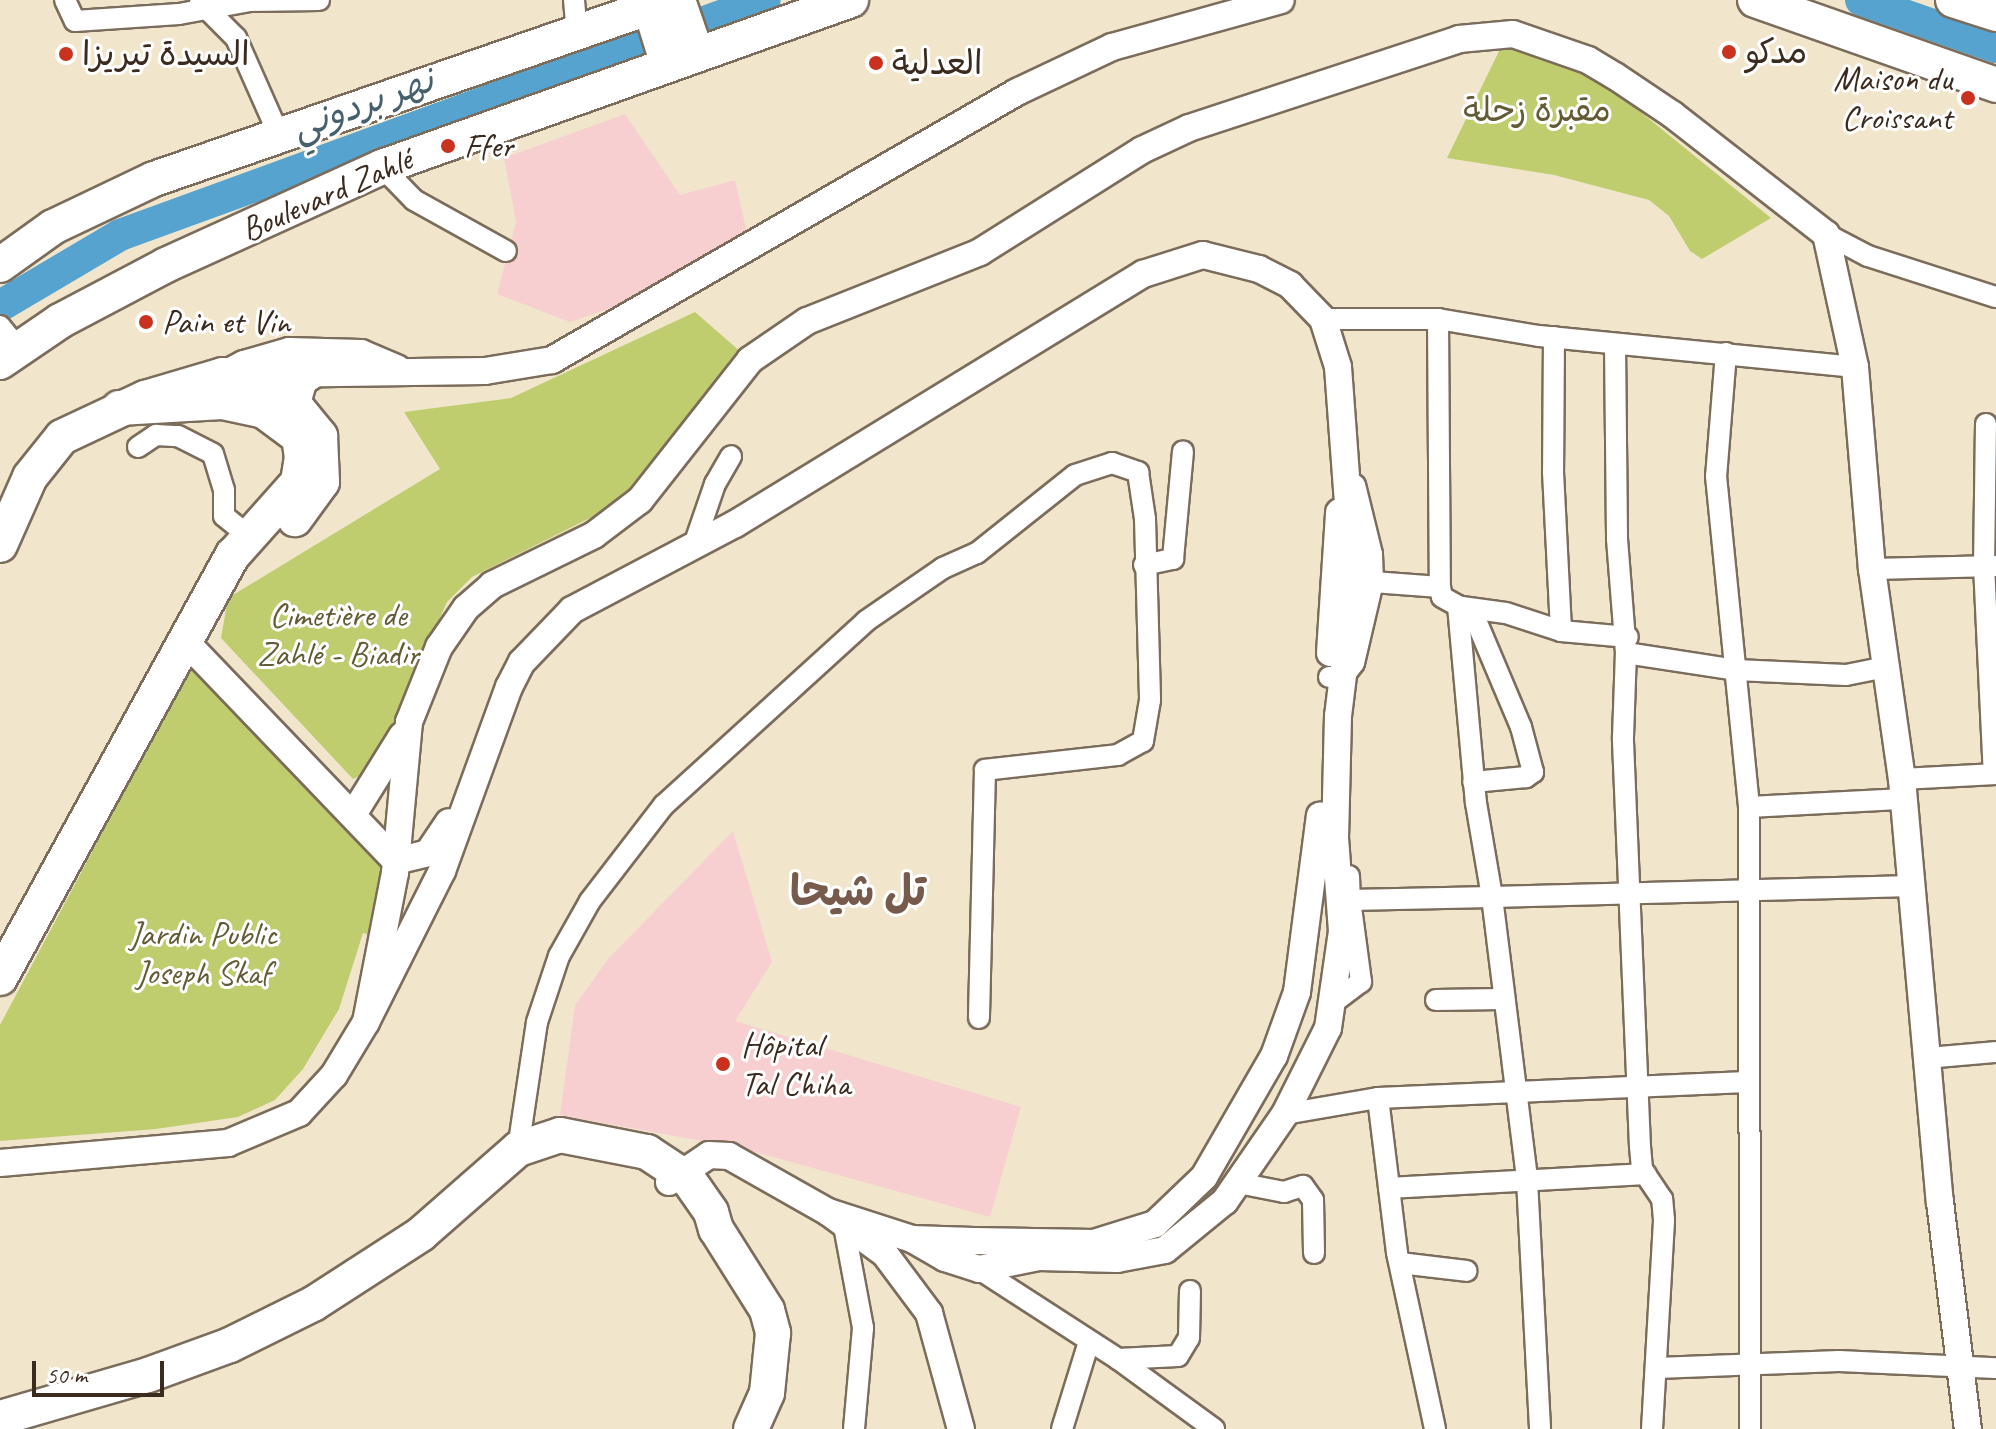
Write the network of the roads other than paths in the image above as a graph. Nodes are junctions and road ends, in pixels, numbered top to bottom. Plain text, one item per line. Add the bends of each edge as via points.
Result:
1 (65, 0) edge
2 (319, 0) edge
3 (851, 0) edge
4 (1281, 0) edge
5 (1755, 0) edge
6 (1953, 0) edge
7 (202, 3) edge
8 (1996, 14) edge
9 (575, 16) edge
10 (673, 28) edge
11 (1996, 85) edge
12 (278, 133) junction
13 (382, 167) junction
14 (1826, 234) junction
15 (506, 251) dead end
16 (0, 265) edge
17 (1996, 297) edge
18 (1323, 319) junction
19 (1438, 319) junction
20 (1554, 337) junction
21 (6, 342) edge
22 (1615, 344) junction
23 (1726, 353) junction
24 (1855, 367) junction
25 (400, 370) junction
26 (301, 388) junction
27 (234, 391) junction
28 (1986, 424) dead end
29 (1342, 431) junction
30 (138, 447) dead end
31 (1183, 451) dead end
32 (731, 456) dead end
33 (250, 537) junction
34 (0, 545) edge
35 (694, 545) junction
36 (1144, 565) junction
37 (1990, 566) edge
38 (1872, 569) junction
39 (222, 579) junction
40 (1440, 587) junction
41 (1353, 590) junction
42 (1465, 608) junction
43 (1561, 631) junction
44 (185, 641) junction
45 (1627, 645) junction
46 (1886, 667) junction
47 (1736, 670) junction
48 (1336, 677) junction
49 (409, 722) junction
50 (488, 748) junction
51 (1995, 774) edge
52 (1473, 782) junction
53 (1903, 789) junction
54 (1749, 807) junction
55 (349, 812) junction
56 (1335, 818) junction
57 (400, 819) junction
58 (396, 861) junction
59 (1912, 886) junction
60 (392, 889) junction
61 (1748, 893) junction
62 (1629, 895) junction
63 (1492, 897) junction
64 (428, 900) junction
65 (1350, 900) junction
66 (0, 978) edge
67 (1502, 999) junction
68 (1436, 1000) dead end
69 (1334, 1002) junction
70 (979, 1018) dead end
71 (366, 1022) junction
72 (1996, 1052) edge
73 (1927, 1058) junction
74 (1747, 1082) junction
75 (1637, 1088) junction
76 (1517, 1090) junction
77 (1378, 1098) junction
78 (1285, 1114) junction
79 (518, 1149) junction
80 (0, 1163) edge
81 (1646, 1174) junction
82 (685, 1177) junction
83 (1204, 1177) junction
84 (1527, 1180) junction
85 (1389, 1188) junction
86 (1232, 1192) junction
87 (836, 1219) junction
88 (1155, 1224) junction
89 (912, 1239) junction
90 (1165, 1250) junction
91 (1314, 1253) dead end
92 (1400, 1263) junction
93 (979, 1269) junction
94 (1467, 1271) dead end
95 (1190, 1291) dead end
96 (1089, 1342) junction
97 (1118, 1359) junction
98 (1750, 1361) junction
99 (1960, 1365) junction
100 (1657, 1368) junction
101 (1996, 1368) edge
102 (0, 1418) edge
103 (751, 1429) edge
104 (854, 1429) edge
105 (961, 1429) edge
106 (1062, 1429) edge
107 (1214, 1429) edge
108 (1435, 1429) edge
109 (1540, 1429) edge
110 (1652, 1429) edge
111 (1750, 1429) edge
112 (1968, 1429) edge

1 - 7 street via 75,21 179,14
2 - 7 street
3 - 10 highway, Boulevard Zahlé
4 - 25 street via 1112,47 1017,92 552,360 499,371
5 - 11 highway
6 - 8 highway
7 - 12 street via 236,38
9 - 10 highway, Boulevard Zahlé
9 - 12 highway, Boulevard Zahlé
10 - 13 highway, Boulevard Zahlé
12 - 16 highway, Boulevard Zahlé via 94,204
13 - 15 street via 414,200
13 - 21 highway, Boulevard Zahlé
14 - 17 street via 1868,256
14 - 24 street
14 - 49 street via 1615,76 1588,60 1513,34 1459,39 1189,128 1142,150 980,252 775,339 735,375 628,510 594,535 492,585 466,608 439,647
18 - 19 street
18 - 29 street via 1338,367
18 - 35 street via 1290,285 1228,259 1203,255 1143,274
19 - 20 street
19 - 40 street
20 - 22 street
20 - 43 street via 1553,472
22 - 23 street
22 - 45 street via 1617,539
23 - 24 street
23 - 47 street via 1716,476
24 - 38 street
25 - 26 street
25 - 27 street via 361,353 316,350 255,360
26 - 27 highway
26 - 39 highway via 320,436 322,482 294,520
27 - 33 highway via 287,424 299,437 302,458 298,482
27 - 34 highway via 119,408 79,426 47,450
28 - 37 street
29 - 41 street via 1343,563
29 - 41 street via 1370,544
30 - 33 street via 156,435 178,436 213,454 224,490 224,516
31 - 36 street via 1173,559
32 - 35 street via 715,484
33 - 39 highway via 233,555
35 - 50 street via 572,610 550,631 509,687
36 - 70 street via 1150,700 1143,741 1118,755 985,770
36 - 79 street via 1138,472 1112,463 1075,475 977,553 943,568 866,621 704,764 664,805 590,901 559,956 537,1022
37 - 38 street
37 - 51 street
38 - 46 street
39 - 44 highway
40 - 41 street
40 - 42 street via 1442,597
41 - 48 street
42 - 43 street via 1506,613
42 - 52 street
42 - 52 street via 1521,727 1533,772
43 - 45 street
44 - 55 street
44 - 66 highway
45 - 47 street
45 - 62 street via 1623,737
46 - 47 street via 1846,675
46 - 53 street
47 - 54 street
48 - 56 street
48 - 83 street via 1297,992 1260,1086
49 - 55 street
49 - 57 street
50 - 58 street via 434,848 420,858
50 - 64 street
51 - 53 street
52 - 63 street
53 - 54 street
53 - 59 street
54 - 61 street
55 - 57 street
55 - 58 street
56 - 65 street via 1344,832
56 - 69 street via 1342,931
57 - 58 street
58 - 60 street
59 - 61 street
59 - 73 street
60 - 64 street
60 - 71 street
61 - 62 street
61 - 74 street
62 - 63 street
62 - 75 street
63 - 65 street
63 - 67 street
64 - 71 street
65 - 69 street via 1361,982
67 - 68 street
67 - 76 street
69 - 78 street via 1310,1070
71 - 80 street via 318,1095 299,1113 255,1136 203,1146
72 - 73 street
73 - 99 street
74 - 75 street
74 - 98 street
75 - 76 street
75 - 81 street
76 - 77 street
76 - 84 street
77 - 78 street
77 - 85 street
78 - 86 street
79 - 82 highway via 560,1135 618,1143
79 - 102 highway via 421,1234 313,1304 230,1345 148,1375
81 - 84 street
81 - 100 street via 1662,1199
82 - 87 street via 729,1156
82 - 103 highway via 767,1310 773,1333 767,1393
83 - 86 street
83 - 88 street
84 - 85 street
84 - 109 street
85 - 92 street
86 - 90 street
86 - 91 street via 1284,1192 1303,1186 1313,1200
87 - 89 street
87 - 104 street via 863,1328
87 - 105 street via 885,1254 929,1313
88 - 89 street via 1094,1243
88 - 90 street
89 - 93 street
90 - 93 street via 1117,1259 1039,1257
92 - 94 street
92 - 108 street
93 - 96 street
95 - 97 street via 1189,1338 1178,1356
96 - 97 street
96 - 106 street
97 - 107 street
98 - 99 street
98 - 100 street
98 - 111 street
99 - 101 street
99 - 112 street
100 - 110 street

